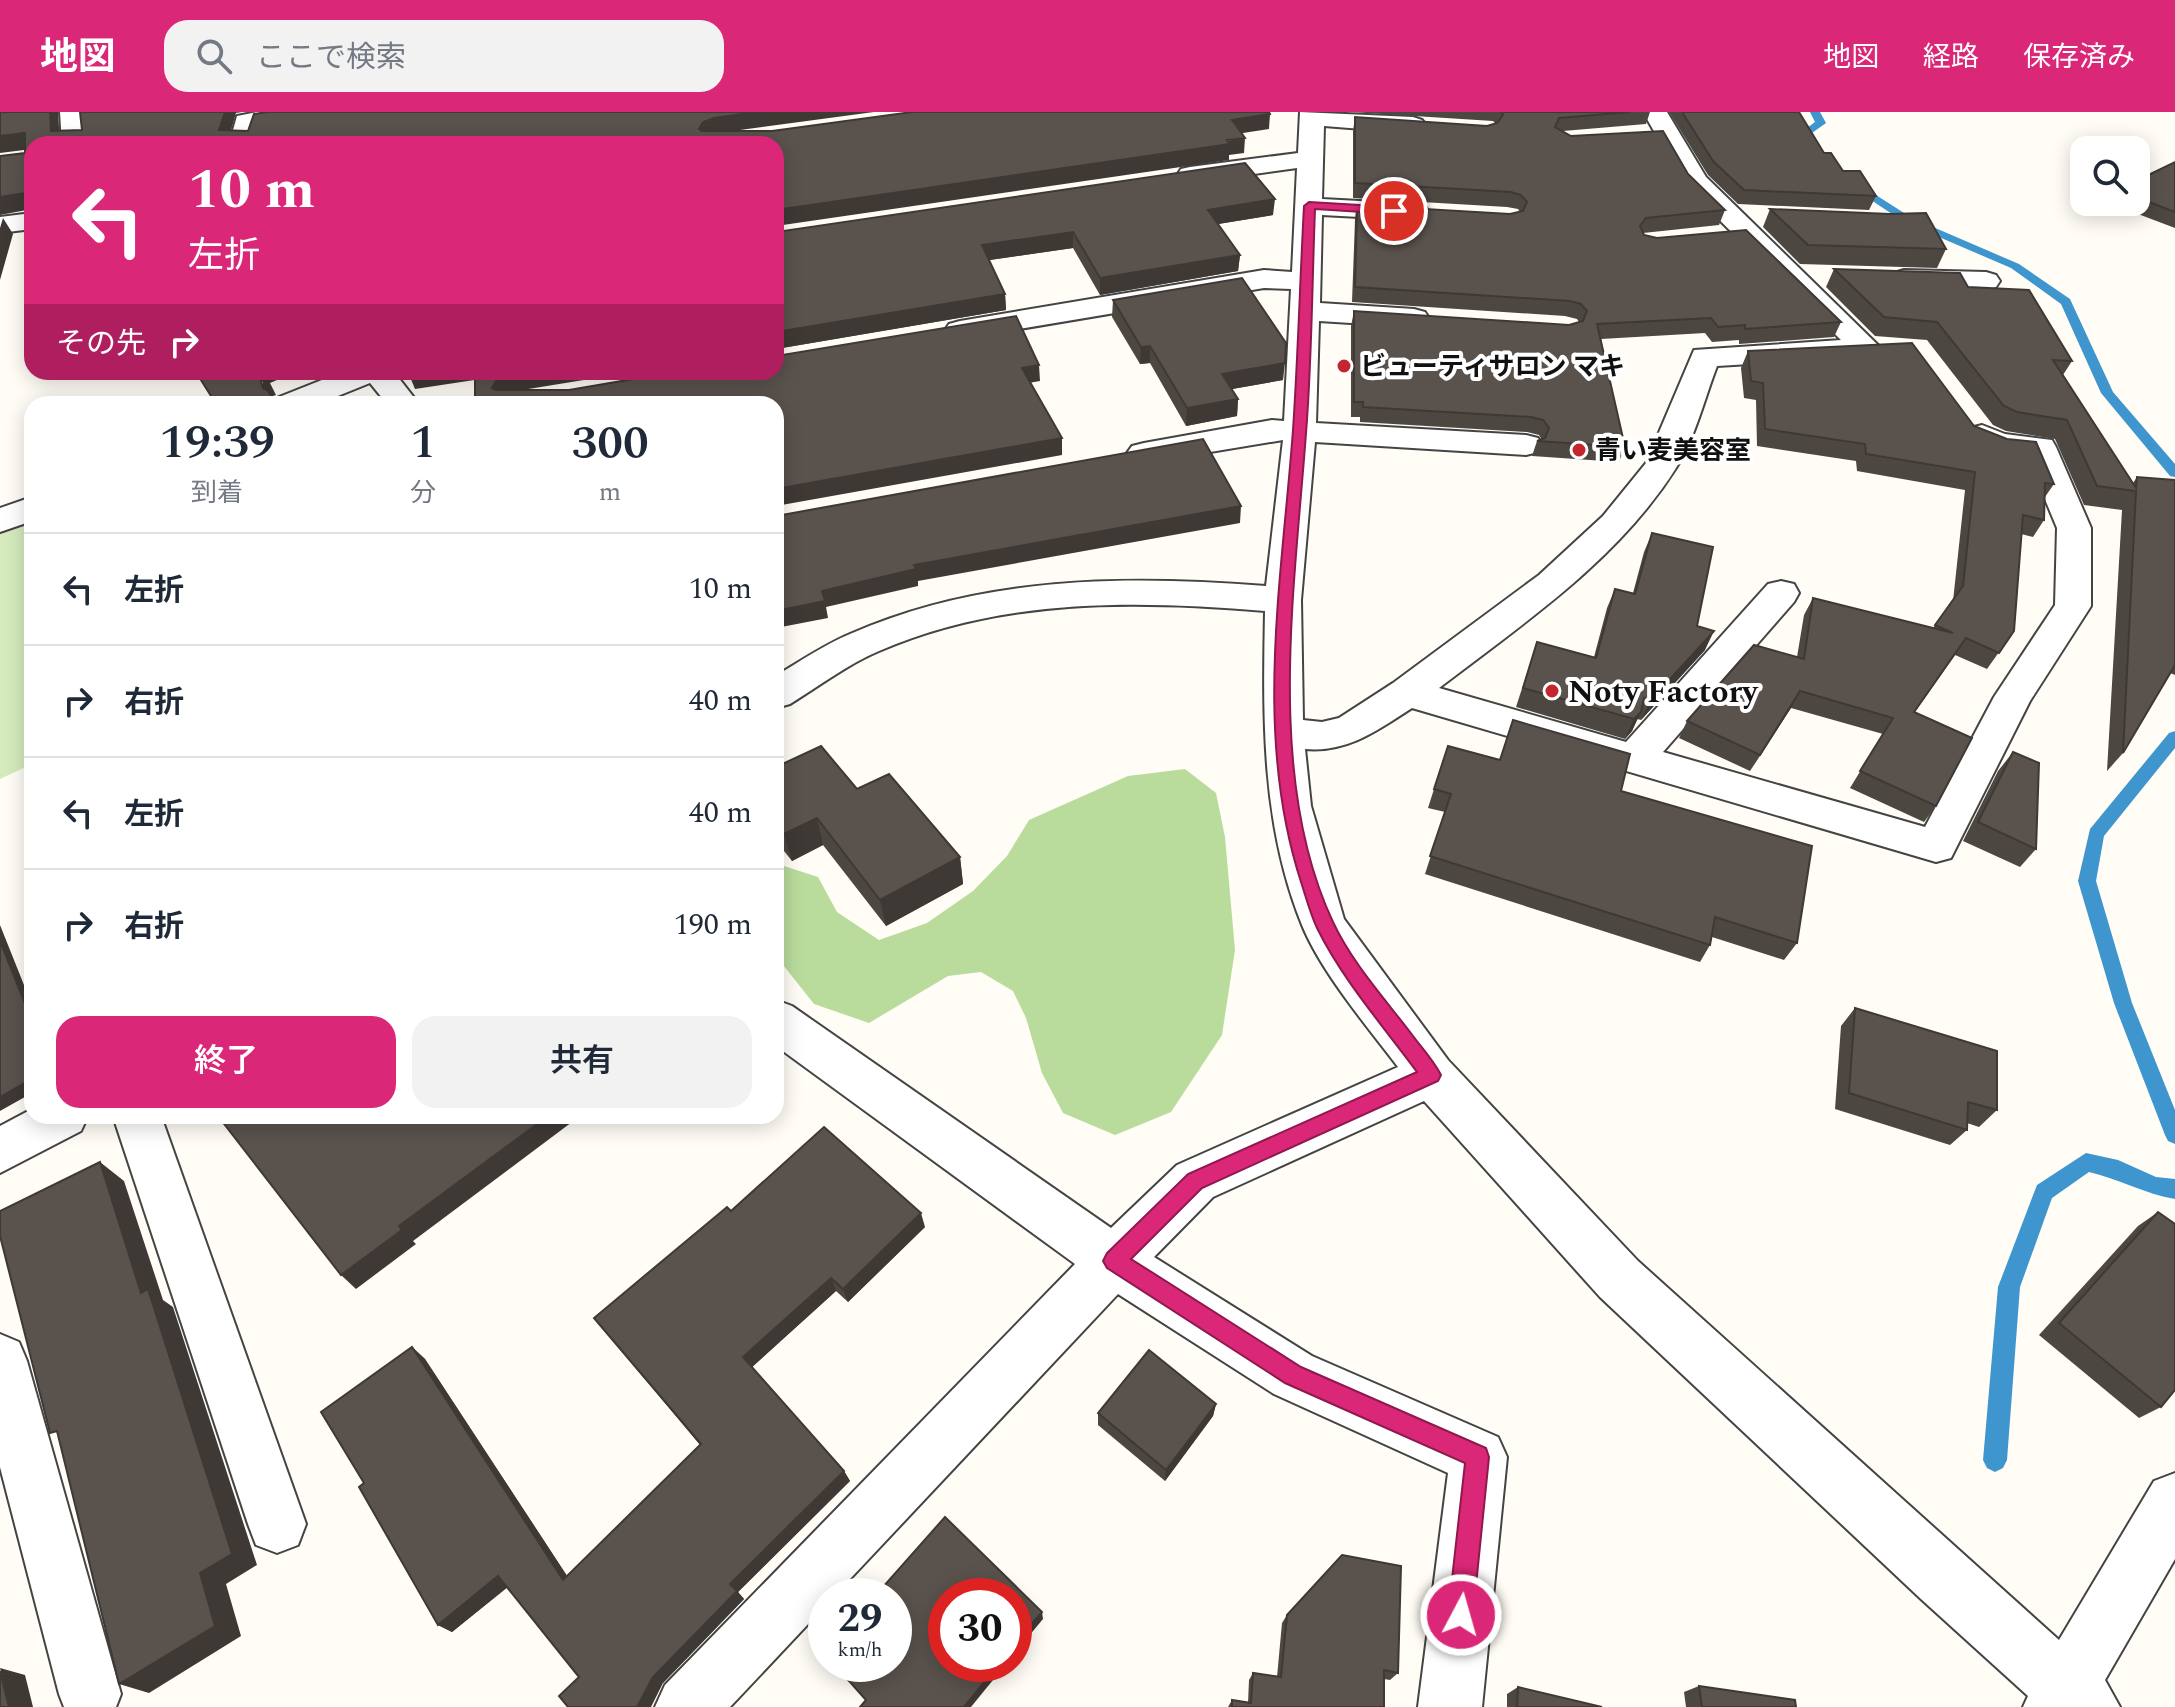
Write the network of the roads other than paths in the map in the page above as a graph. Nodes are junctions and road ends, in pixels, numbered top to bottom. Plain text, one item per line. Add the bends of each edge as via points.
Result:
1 (72, 112) edge
2 (314, 112) edge
3 (1437, 126) edge
4 (1654, 127) edge
5 (1311, 130) edge
6 (74, 136) edge
7 (243, 136) edge
8 (1165, 179) edge
9 (1309, 206) junction
10 (1447, 214) edge
11 (24, 222) edge
12 (0, 225) edge
13 (1792, 275) junction
14 (1836, 277) dead end
15 (1881, 278) edge
16 (1986, 281) dead end
17 (1305, 296) junction
18 (1442, 320) edge
19 (933, 334) edge
20 (350, 380) edge
21 (384, 380) edge
22 (310, 396) edge
23 (397, 396) edge
24 (1960, 409) edge
25 (1300, 431) junction
26 (1526, 445) dead end
27 (1117, 458) edge
28 (24, 511) edge
29 (0, 521) edge
30 (1781, 593) dead end
31 (1283, 600) junction
32 (784, 689) edge
33 (1407, 693) junction
34 (1283, 732) junction
35 (1634, 759) junction
36 (784, 1026) edge
37 (1431, 1075) junction
38 (49, 1124) edge
39 (140, 1124) edge
40 (0, 1151) edge
41 (1114, 1261) junction
42 (0, 1361) edge
43 (2175, 1502) edge
44 (277, 1524) dead end
45 (90, 1694) dead end
46 (2070, 1700) edge
47 (687, 1707) edge
48 (1450, 1707) edge

1 - 6 street
2 - 7 street via 246,121
3 - 5 street
4 - 13 street via 1695,181
5 - 8 street via 1289,160
5 - 9 street
9 - 10 street
9 - 17 street
11 - 12 street
13 - 14 street
13 - 33 street via 1884,348 1705,357 1662,465 1615,524 1552,583
15 - 16 street
17 - 18 street
17 - 19 street via 1264,279
17 - 25 street
20 - 22 street
21 - 23 street
24 - 35 street via 1979,434 1998,443 2040,447 2074,528 2073,606 2013,697 1936,846
25 - 26 street
25 - 27 street via 1272,430
25 - 31 street
28 - 29 street
30 - 35 street
31 - 32 street via 1199,592 1089,591 1001,601 864,642
31 - 34 street
33 - 34 street via 1351,729 1322,736
33 - 35 street
34 - 37 street via 1290,806 1324,925
36 - 41 street
37 - 41 street via 1195,1181
37 - 46 street via 1619,1279
38 - 40 street
39 - 44 street
41 - 47 street
41 - 48 street via 1293,1375 1478,1457
42 - 45 street
43 - 46 street

